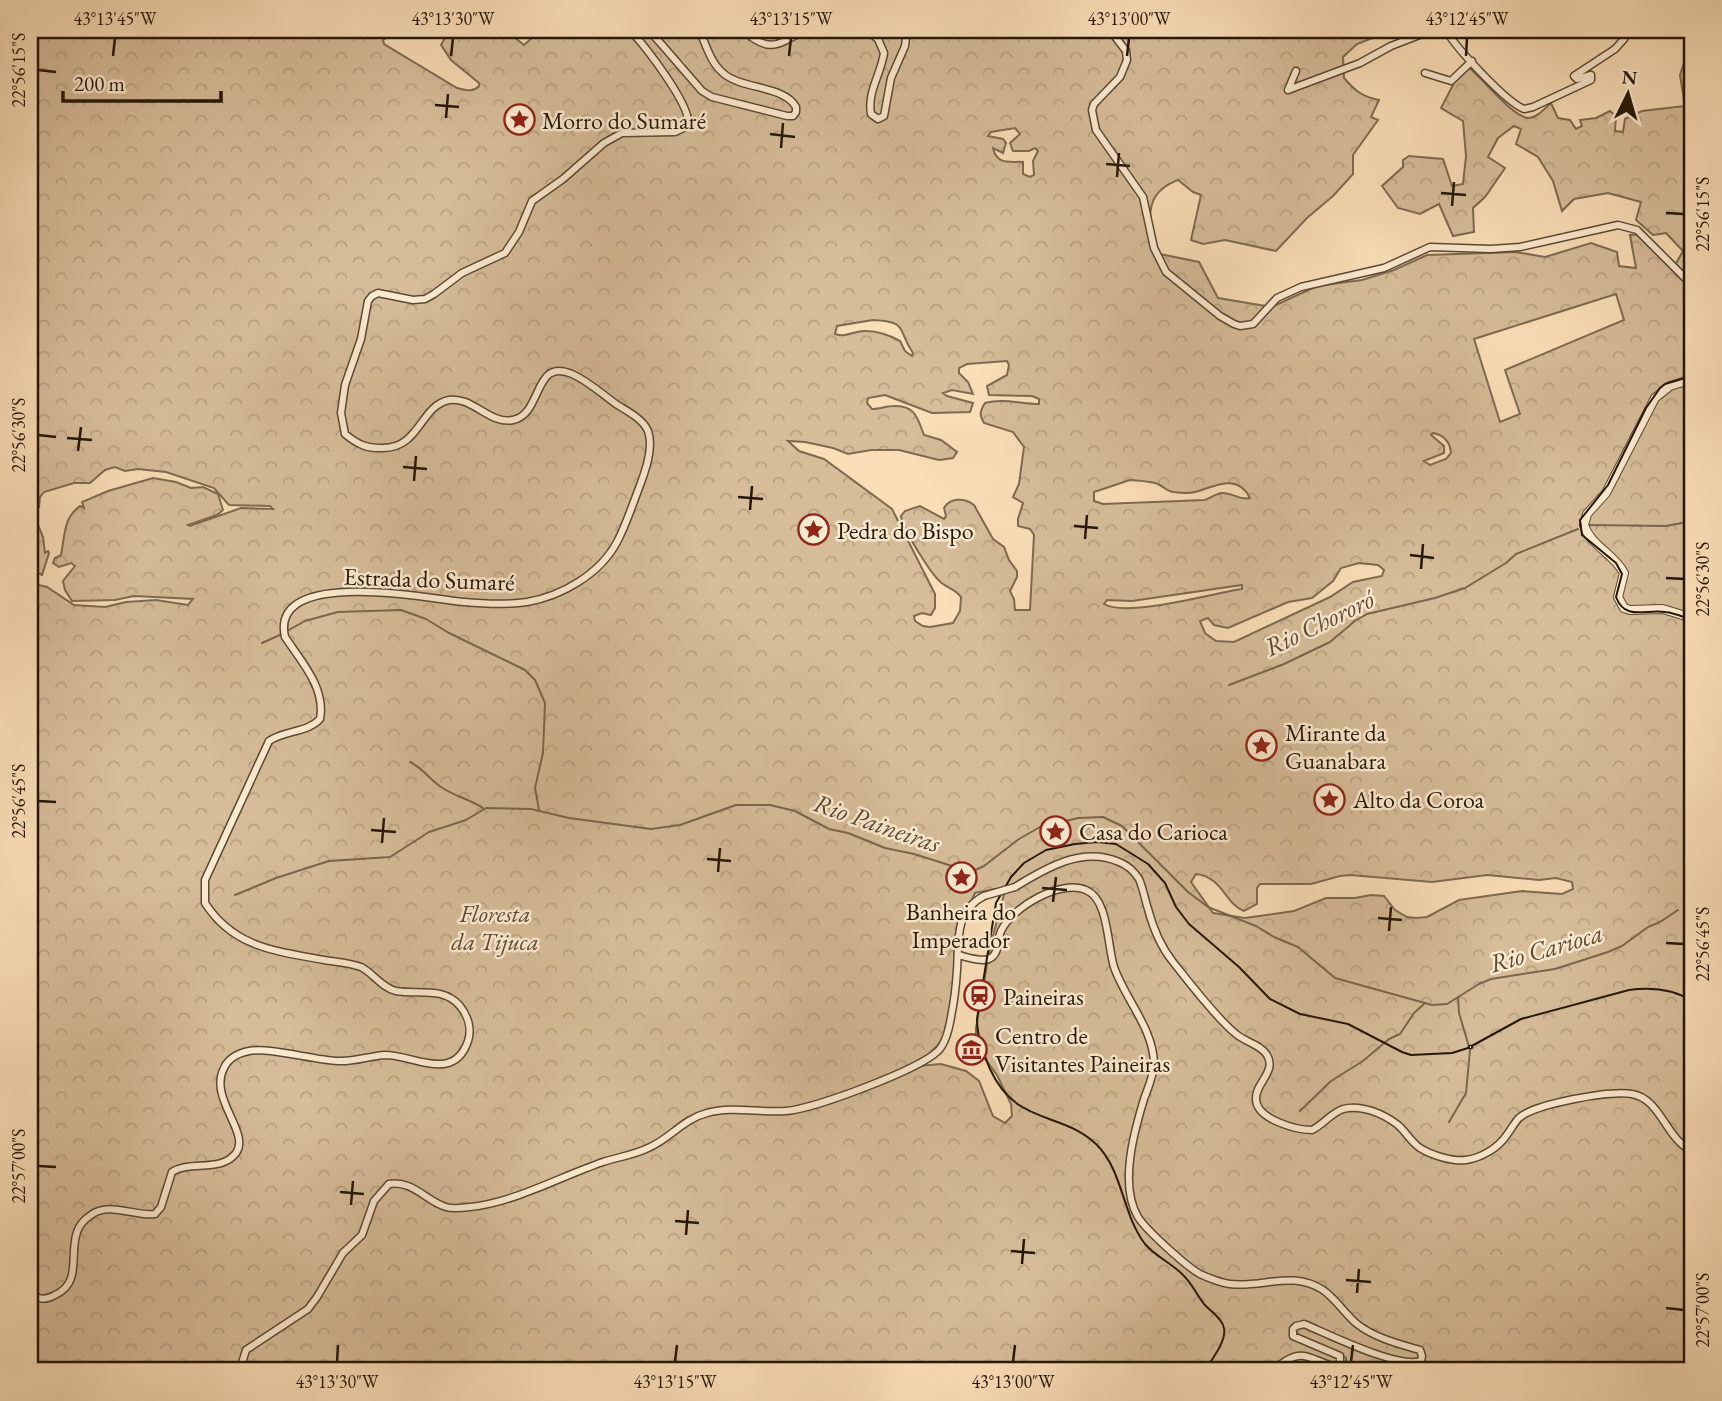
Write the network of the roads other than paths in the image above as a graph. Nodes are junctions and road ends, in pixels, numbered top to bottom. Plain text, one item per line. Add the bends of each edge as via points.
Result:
1 (630, 30) edge
2 (649, 30) edge
3 (699, 30) edge
4 (743, 30) edge
5 (805, 30) edge
6 (866, 30) edge
7 (907, 30) edge
8 (1110, 30) edge
9 (1440, 30) edge
10 (1446, 30) edge
11 (1625, 30) edge
12 (1472, 61) junction
13 (1296, 71) dead end
14 (1425, 73) dead end
15 (1692, 285) edge
16 (1692, 379) edge
17 (1692, 618) edge
18 (958, 955) junction
19 (1692, 1151) edge
20 (30, 1293) edge
21 (245, 1371) edge
22 (1272, 1371) edge

1 - 20 street, Estrada do Sumaré via 673,89 687,113 688,126 675,132 622,133 604,143 532,201 505,253 463,273 425,299 372,296 341,413 345,434 355,442 393,448 412,437 438,405 449,400 512,421 528,411 548,374 573,374 647,428 645,468 618,541 607,559 577,583 529,602 480,603 358,591 301,602 288,614 283,630 316,684 321,716 312,726 269,741 205,880 205,903 224,927 244,940 267,949 360,967 397,991 423,991 452,999 468,1019 470,1032 464,1051 457,1059 436,1065 390,1056 342,1061 250,1050 231,1058 221,1073 219,1092 237,1134 234,1155 211,1165 172,1172 155,1214 107,1210 91,1215 76,1235 67,1288 41,1299
2 - 3 street via 692,82 712,97 787,117 796,113 788,97 724,75
4 - 5 street via 753,39 775,46
6 - 7 street via 878,39 884,53 870,107 878,119 884,116
8 - 15 street via 1126,51 1127,60 1120,77 1094,104 1096,130 1143,197 1154,248 1166,272 1234,324 1253,324 1277,298 1300,287 1384,268 1430,247 1520,247 1618,225 1637,230
9 - 13 street via 1289,90
10 - 12 street
11 - 12 street via 1615,49 1574,76 1591,75 1591,80 1528,108 1513,103
12 - 14 street via 1451,81
16 - 17 street via 1670,386 1656,398 1584,525 1624,573 1618,597 1624,608 1663,609
18 - 19 street, bridge via 960,924 975,900 1015,887 1055,864 1087,856 1113,859 1140,880 1156,935 1171,960 1236,1035 1268,1056 1270,1067 1255,1101 1272,1119 1312,1130 1341,1110 1354,1108 1381,1114 1426,1152 1465,1160 1505,1139 1527,1112 1618,1092 1650,1102 1671,1135
18 - 21 street via 949,1026 940,1049 880,1082 803,1109 741,1108 697,1115 645,1150 480,1205 444,1206 416,1189 389,1184 374,1201 362,1235 343,1253 308,1309 246,1350
18 - 22 street via 991,958 1001,930 1012,917 1055,889 1084,889 1096,895 1114,967 1153,1050 1154,1068 1128,1160 1133,1206 1148,1230 1200,1274 1230,1284 1296,1279 1323,1290 1359,1325 1385,1340 1420,1350 1423,1356 1417,1363 1402,1360 1299,1324 1293,1336 1340,1356 1340,1365 1296,1355

